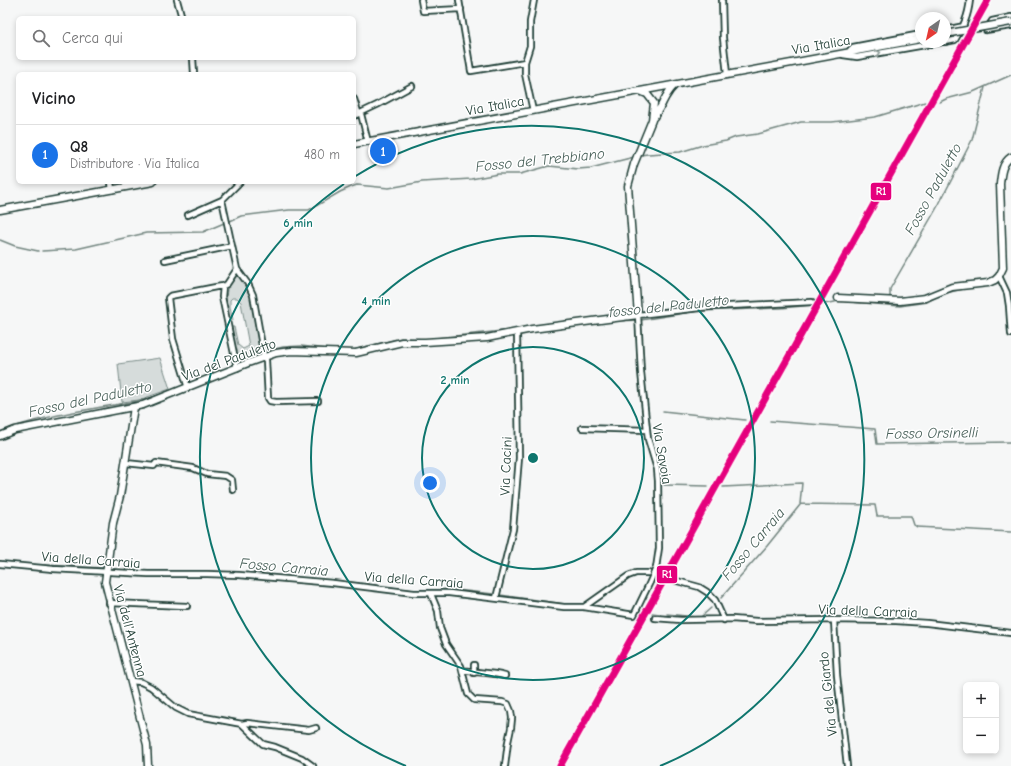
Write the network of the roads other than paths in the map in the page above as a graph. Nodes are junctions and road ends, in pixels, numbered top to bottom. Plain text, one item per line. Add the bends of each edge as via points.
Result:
1 (177, 0) edge
2 (421, 0) edge
3 (459, 0) edge
4 (534, 0) edge
5 (722, 0) edge
6 (970, 0) edge
7 (461, 9) junction
8 (181, 16) edge
9 (1011, 17) edge
10 (1011, 22) edge
11 (964, 26) junction
12 (1011, 26) edge
13 (951, 29) edge
14 (951, 33) edge
15 (915, 35) edge
16 (915, 40) edge
17 (951, 41) edge
18 (915, 47) edge
19 (850, 52) junction
20 (840, 54) junction
21 (194, 60) edge
22 (525, 62) junction
23 (194, 72) edge
24 (727, 74) junction
25 (677, 84) junction
26 (412, 86) dead end
27 (656, 88) junction
28 (640, 91) junction
29 (664, 100) junction
30 (653, 101) junction
31 (356, 106) edge
32 (533, 111) junction
33 (361, 114) junction
34 (356, 115) edge
35 (652, 120) junction
36 (368, 142) junction
37 (356, 144) edge
38 (1011, 157) edge
39 (111, 184) edge
40 (133, 184) edge
41 (238, 184) edge
42 (123, 185) edge
43 (112, 190) junction
44 (222, 200) junction
45 (0, 210) edge
46 (188, 215) dead end
47 (232, 246) junction
48 (165, 260) dead end
49 (237, 269) junction
50 (999, 276) junction
51 (223, 286) junction
52 (838, 298) dead end
53 (812, 302) dead end
54 (638, 318) junction
55 (517, 332) junction
56 (1011, 334) edge
57 (264, 356) junction
58 (236, 365) junction
59 (188, 388) junction
60 (318, 401) dead end
61 (134, 407) junction
62 (582, 428) dead end
63 (647, 430) junction
64 (0, 436) edge
65 (126, 463) junction
66 (233, 490) dead end
67 (0, 564) edge
68 (106, 572) junction
69 (431, 594) junction
70 (496, 598) junction
71 (110, 603) junction
72 (187, 606) dead end
73 (586, 606) junction
74 (634, 616) joint
75 (654, 618) dead end
76 (724, 620) junction
77 (834, 620) junction
78 (1011, 633) edge
79 (474, 665) dead end
80 (463, 670) junction
81 (474, 672) junction
82 (505, 676) dead end
83 (131, 681) junction
84 (242, 724) junction
85 (316, 728) dead end
86 (148, 766) edge
87 (314, 766) edge
88 (505, 766) edge
89 (847, 766) edge

1 - 8 street
2 - 7 street via 423,11
3 - 7 street
4 - 22 street via 530,22 530,46
5 - 24 street
6 - 11 street
7 - 22 street via 471,71
9 - 12 street via 992,21 986,30
10 - 14 street, bridge
11 - 13 street
11 - 17 street via 955,40
15 - 19 street via 853,47
16 - 19 street, Via Italica
20 -> 18 street via 857,57
19 - 20 street, Via Italica
20 - 24 street, Via Italica
21 - 23 street
22 - 32 street
24 - 25 street, Via Italica
25 - 27 street, Via Italica
25 - 29 street
26 - 33 street
27 - 28 street, Via Italica
27 - 29 street
27 - 30 street
28 - 30 street
28 - 32 street, Via Italica
29 - 30 street via 657,105
29 - 35 street
30 - 35 street
31 - 33 street
32 - 36 street, Via Italica
33 - 34 street
33 - 36 street
35 - 54 street via 628,186
36 - 37 street, Via Italica
38 - 50 street via 1007,159 1001,172 1003,268
39 - 43 street
40 - 42 street
41 - 44 street
42 - 43 street
43 - 45 street
44 - 46 street
44 - 47 street
47 - 48 street
47 - 49 street
49 - 51 street
49 - 57 street via 253,295
50 - 52 street via 988,283 952,288 925,298 900,301
50 - 56 street via 1009,306
51 - 58 street via 222,297
51 - 59 street via 168,298 172,339
53 - 54 street via 709,307
54 - 55 street, Via del Paduletto
54 - 63 street, Via Savoia
55 - 57 street, Via del Paduletto via 487,338 402,342 356,353 291,351
55 - 70 street, Via Cacini via 519,458 513,529
57 - 58 street, Via del Paduletto
57 - 60 street via 270,401
58 - 59 street, Via del Paduletto
59 - 61 street, Via del Paduletto
61 - 64 street, Via del Paduletto via 15,430
61 - 65 street, Via dell'Antenna
62 - 63 street
63 - 74 street, Via Savoia, bridge via 658,481 659,548 656,568
65 - 66 street via 180,466 207,474 226,476 232,480
65 - 68 street, Via dell'Antenna
67 - 68 street, Via della Carraia
68 - 69 street, Via della Carraia via 239,575
68 - 71 street, Via dell'Antenna via 105,582
69 - 70 street, Via della Carraia via 449,593
69 - 80 street via 446,644
70 - 73 street, Via della Carraia via 564,607
71 - 72 street
71 - 83 street, Via dell'Antenna
73 - 74 street, Via della Carraia
73 - 76 street via 628,576 648,573 699,587 708,592 715,600
75 - 76 street, Via della Carraia
76 - 77 street, Via della Carraia
77 - 78 street, Via della Carraia via 927,623
77 - 89 street, Via del Giardo via 836,675
79 - 81 street
80 - 81 street
80 - 88 street via 471,698 502,702 508,704 511,710 512,728
81 - 82 street via 490,672
83 - 84 street via 151,687 176,708 188,714
83 - 86 street, Via dell'Antenna via 147,745
84 - 85 street via 309,730
84 - 87 street via 263,744 294,755

